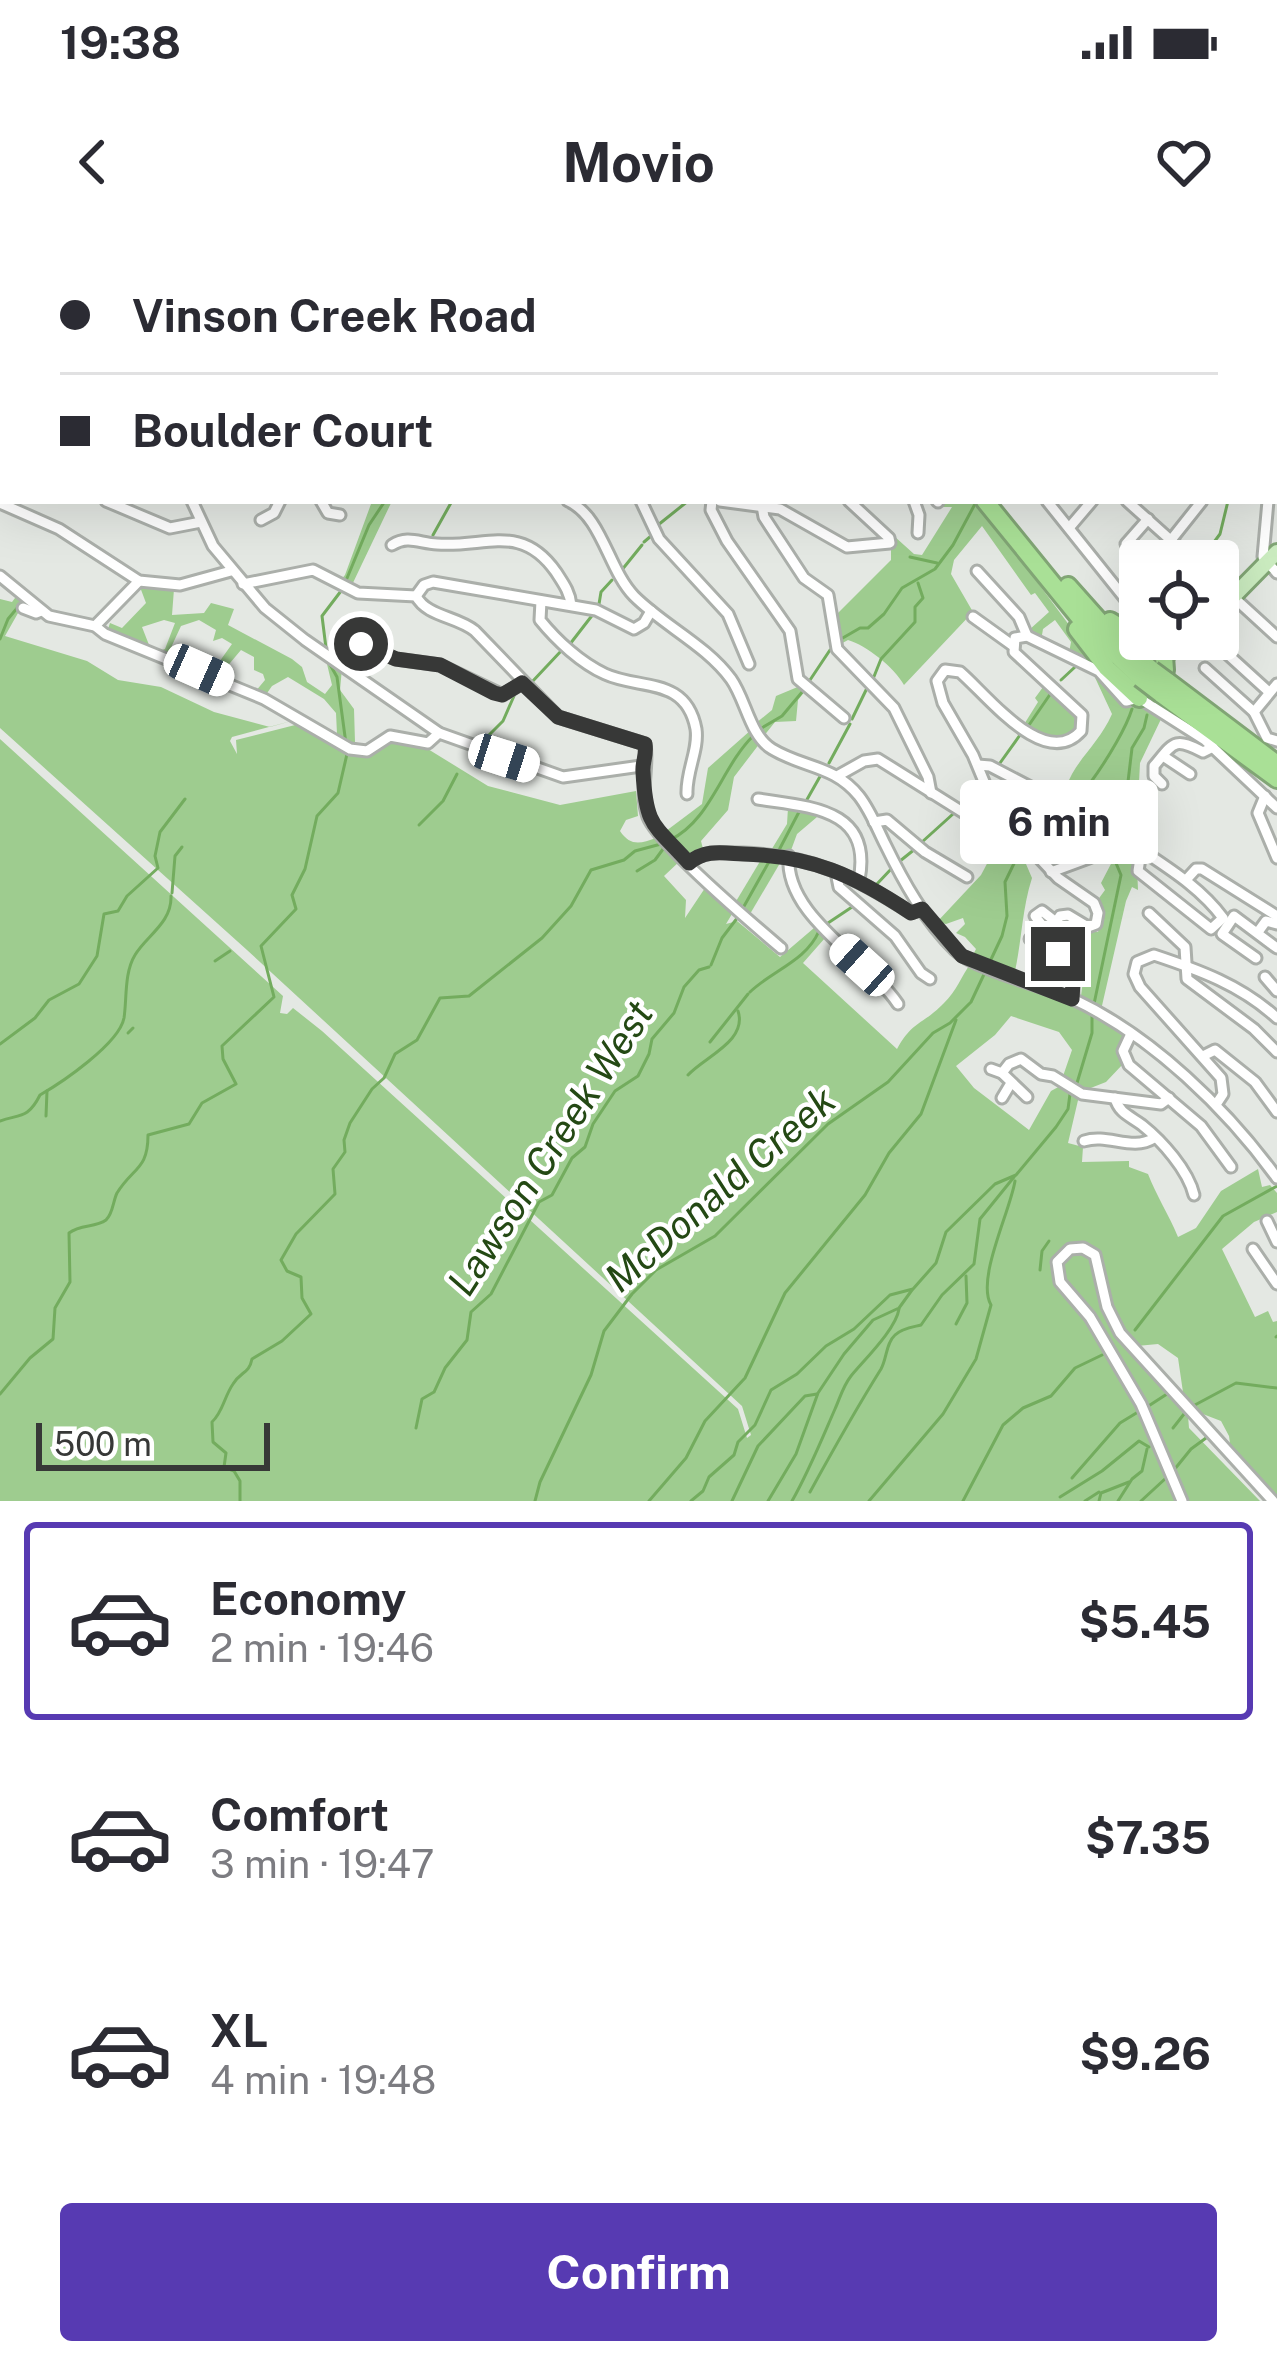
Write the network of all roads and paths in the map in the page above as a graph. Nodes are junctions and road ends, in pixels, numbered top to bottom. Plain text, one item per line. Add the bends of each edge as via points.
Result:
1 (2, 504) edge
2 (113, 504) edge
3 (193, 504) edge
4 (278, 504) edge
5 (323, 504) edge
6 (573, 504) edge
7 (642, 504) edge
8 (714, 504) edge
9 (758, 504) edge
10 (852, 504) edge
11 (915, 504) edge
12 (988, 504) edge
13 (1000, 504) edge
14 (1049, 504) edge
15 (1089, 504) edge
16 (1130, 504) edge
17 (1199, 504) edge
18 (1268, 504) edge
19 (340, 515) dead end
20 (1148, 519) junction
21 (261, 520) dead end
22 (201, 522) junction
23 (1004, 525) junction
24 (1069, 528) junction
25 (918, 533) dead end
26 (1130, 540) edge
27 (1172, 540) joint
28 (392, 545) dead end
29 (1274, 563) edge
30 (977, 571) dead end
31 (231, 572) junction
32 (1057, 573) junction
33 (0, 576) edge
34 (139, 581) junction
35 (243, 584) junction
36 (1119, 591) edge
37 (1239, 594) edge
38 (416, 596) junction
39 (541, 601) junction
40 (1239, 602) edge
41 (571, 605) junction
42 (23, 608) dead end
43 (41, 611) junction
44 (651, 611) junction
45 (974, 617) dead end
46 (95, 626) junction
47 (1119, 626) edge
48 (1028, 636) junction
49 (1277, 637) edge
50 (1012, 645) junction
51 (333, 658) junction
52 (1163, 660) edge
53 (1173, 660) edge
54 (1237, 660) edge
55 (749, 664) dead end
56 (1205, 668) dead end
57 (1157, 678) junction
58 (522, 683) junction
59 (1273, 688) edge
60 (1139, 698) junction
61 (1254, 712) junction
62 (844, 718) dead end
63 (440, 733) junction
64 (1275, 744) edge
65 (1213, 747) junction
66 (1163, 756) junction
67 (1277, 764) edge
68 (978, 765) junction
69 (641, 766) junction
70 (1190, 774) dead end
71 (839, 776) junction
72 (1277, 779) edge
73 (1162, 784) dead end
74 (1036, 790) dead end
75 (931, 793) junction
76 (687, 794) dead end
77 (1264, 796) junction
78 (758, 799) dead end
79 (1277, 808) edge
80 (997, 813) junction
81 (874, 822) junction
82 (1095, 829) dead end
83 (789, 856) junction
84 (1277, 858) edge
85 (689, 863) junction
86 (836, 872) junction
87 (1052, 872) junction
88 (967, 877) dead end
89 (860, 880) junction
90 (1186, 880) junction
91 (922, 909) junction
92 (1148, 913) dead end
93 (1277, 920) edge
94 (1056, 922) dead end
95 (1258, 932) junction
96 (1030, 939) dead end
97 (781, 948) dead end
98 (1277, 948) edge
99 (1051, 956) junction
100 (1256, 958) dead end
101 (1074, 964) dead end
102 (1186, 965) junction
103 (1265, 977) dead end
104 (930, 980) dead end
105 (1277, 992) edge
106 (1072, 999) junction
107 (898, 1004) dead end
108 (1277, 1018) edge
109 (1130, 1036) junction
110 (1277, 1052) edge
111 (1203, 1056) junction
112 (1011, 1083) junction
113 (1027, 1096) dead end
114 (1001, 1098) dead end
115 (1115, 1098) junction
116 (1169, 1098) junction
117 (1217, 1103) junction
118 (1277, 1112) edge
119 (1154, 1138) junction
120 (1084, 1141) dead end
121 (1231, 1167) dead end
122 (1277, 1178) edge
123 (1193, 1195) dead end
124 (1267, 1221) dead end
125 (1277, 1242) edge
126 (1253, 1249) dead end
127 (1277, 1284) edge
128 (1183, 1501) edge
129 (1273, 1501) edge

1 - 34 street via 59,529
2 - 22 street via 170,528
3 - 22 street
4 - 21 street
5 - 19 street
6 - 44 street via 620,580
7 - 55 street via 659,539 728,614
8 - 62 street via 727,542 790,631 798,680
9 - 10 street via 847,548 891,542
9 - 75 street via 802,576 828,595 837,650 894,708
11 - 25 street
12 - 23 highway
13 - 32 highway
14 - 24 street
15 - 24 street
16 - 20 street
17 - 27 street
18 - 29 street via 1262,554
20 - 26 street
20 - 27 street
22 - 31 street
23 - 57 highway via 1084,623
23 - 60 highway via 1083,638
24 - 36 street
28 - 41 street via 525,544 546,559
29 - 37 main road
30 - 48 street
31 - 34 street via 180,585
31 - 35 street
32 - 47 highway
32 - 57 highway
33 - 43 street
34 - 46 street
35 - 38 street via 313,570 358,593
35 - 51 street
38 - 39 street via 433,582
38 - 58 street via 423,608 475,631
39 - 41 street
39 - 76 street via 540,620 574,653 608,675 660,685 689,712 696,734
40 - 49 street
41 - 44 street via 634,628
42 - 43 street
43 - 46 street
44 - 71 street via 721,668 772,750
45 - 50 street
46 - 63 street via 264,699 346,747 367,751 390,736 428,743
48 - 50 street
48 - 60 street via 1088,664 1126,701
50 - 68 street via 1080,711 1083,727 1070,741 1043,742 947,669 938,689
51 - 58 street via 361,644 440,665 502,695
51 - 63 street
52 - 57 highway
53 - 57 main road
54 - 59 street
56 - 61 street
57 - 60 main road
57 - 67 highway
57 - 72 highway
58 - 69 street via 558,717 645,744
59 - 61 street
60 - 65 street
61 - 64 street
63 - 69 street via 563,777
65 - 66 street via 1202,752 1180,741
65 - 77 street
66 - 70 street
66 - 73 street via 1153,770
68 - 74 street
68 - 80 street
69 - 85 street via 650,822
71 - 75 street via 878,758
71 - 81 street
75 - 80 street via 983,824
77 - 79 street
77 - 84 street via 1258,813
78 - 89 street via 843,819 861,855
80 - 87 street
81 - 88 street via 887,820
81 - 91 street
82 - 87 street via 1080,838 1089,858
83 - 85 street via 705,853
83 - 86 street
83 - 107 street via 790,881 807,906
85 - 97 street
86 - 89 street
86 - 104 street via 839,887
87 - 94 street via 1098,913 1093,926 1065,914
89 - 91 street via 911,913
90 - 90 street via 1223,918 1216,928 1137,864 1149,855
90 - 93 street via 1202,868
91 - 106 street via 972,961
92 - 102 street via 1185,947
93 - 95 street
95 - 98 street
95 - 100 street via 1234,916 1221,930
96 - 99 street
99 - 101 street
99 - 106 street via 1073,982
102 - 108 street via 1250,995
102 - 110 street via 1194,986
102 - 111 street via 1148,955 1134,974
103 - 105 street
106 - 109 street
109 - 116 street via 1126,1061
109 - 117 street
111 - 117 street via 1222,1083
111 - 118 street via 1215,1050
112 - 113 street
112 - 114 street
112 - 115 street via 997,1071 1021,1059 1082,1094
115 - 116 street
115 - 119 street
116 - 121 street
117 - 122 street
119 - 120 street
119 - 123 street
124 - 125 street
126 - 127 street
128 - 129 street via 1121,1369 1060,1282 1057,1262 1070,1249 1095,1255 1120,1333

